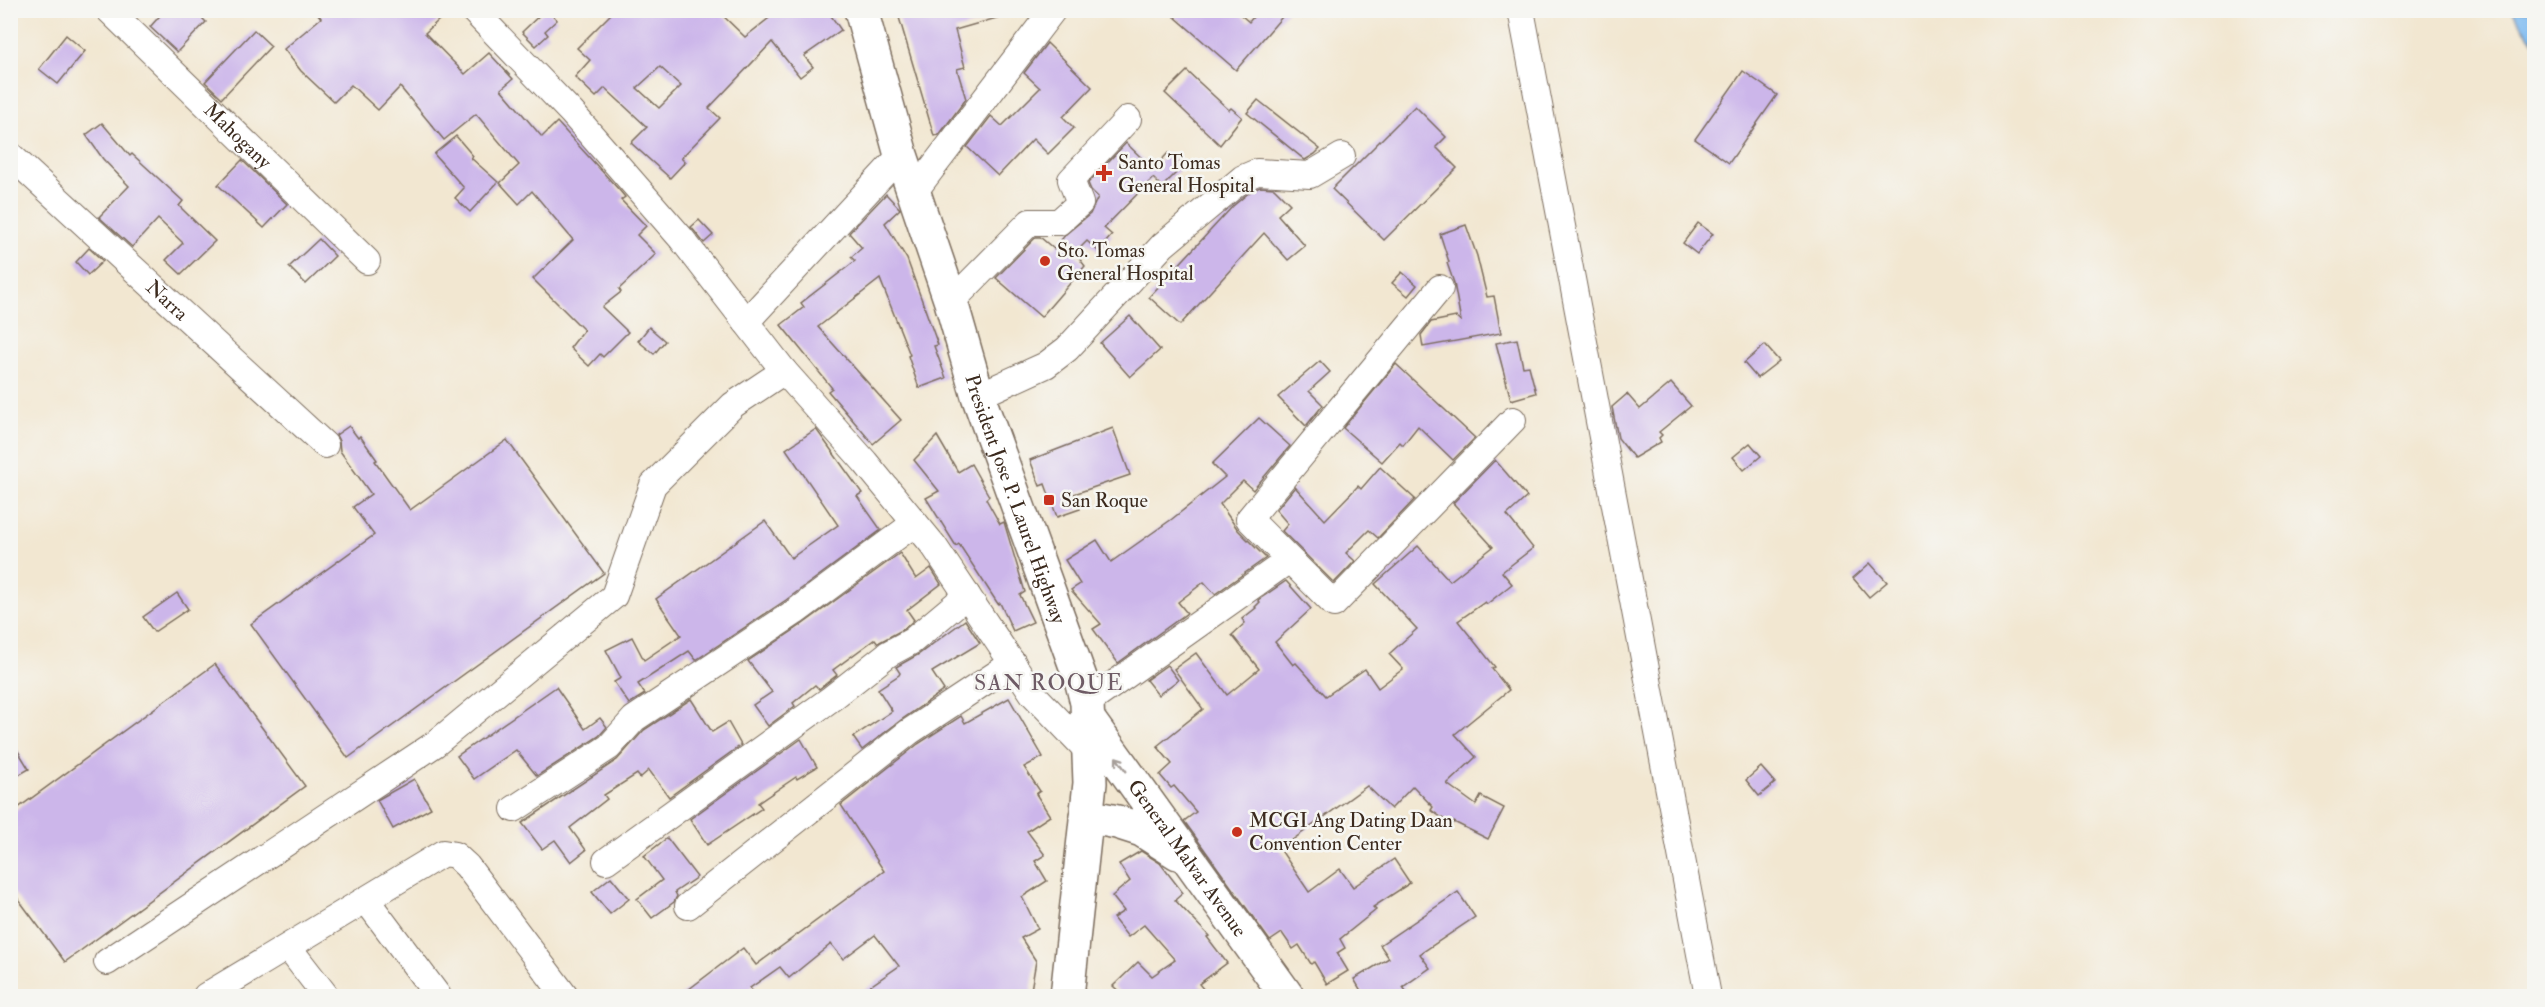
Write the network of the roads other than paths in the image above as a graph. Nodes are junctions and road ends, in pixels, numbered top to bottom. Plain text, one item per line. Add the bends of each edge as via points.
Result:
1 (109, 10) edge
2 (473, 10) edge
3 (861, 10) edge
4 (1053, 10) edge
5 (1521, 10) edge
6 (1128, 118) dead end
7 (10, 155) edge
8 (901, 155) junction
9 (1342, 156) dead end
10 (914, 192) junction
11 (367, 261) dead end
12 (1440, 288) dead end
13 (951, 303) junction
14 (746, 322) junction
15 (784, 370) junction
16 (978, 396) junction
17 (1513, 420) dead end
18 (325, 445) dead end
19 (915, 523) junction
20 (1289, 560) junction
21 (967, 595) junction
22 (1013, 663) junction
23 (1088, 711) junction
24 (1090, 753) junction
25 (514, 809) dead end
26 (1086, 816) junction
27 (606, 861) dead end
28 (1191, 862) junction
29 (367, 901) junction
30 (688, 906) dead end
31 (288, 947) junction
32 (107, 962) dead end
33 (206, 996) edge
34 (326, 996) edge
35 (438, 996) edge
36 (565, 996) edge
37 (1067, 996) edge
38 (1287, 996) edge
39 (1708, 996) edge

1 - 11 street, Mahogany
2 - 14 street via 572,114 681,238
3 - 8 main road, President Jose P. Laurel Highway
4 - 10 street
5 - 39 street
6 - 13 street via 1071,180 1080,203 1059,222 1030,222
7 - 18 street, Narra
8 - 10 main road, President Jose P. Laurel Highway
8 - 14 street
9 - 16 street via 1310,175 1257,172 1243,177 1162,245 1067,349 1046,365
10 - 13 main road, President Jose P. Laurel Highway
12 - 20 street via 1249,519
13 - 16 main road, President Jose P. Laurel Highway
14 - 15 street
15 - 19 street
15 - 32 street via 734,405 652,485 614,596 435,744
16 - 23 main road, President Jose P. Laurel Highway via 1082,683
17 - 20 street via 1335,604
19 - 21 street
19 - 25 street via 795,612 634,719 609,747
20 - 23 street
21 - 22 street
21 - 27 street via 912,641 888,654
22 - 24 street via 1033,694
22 - 30 street via 909,732
23 - 24 main road, President Jose P. Laurel Highway
28 -> 23 main road, General Malvar Avenue
24 - 26 main road, President Jose P. Laurel Highway
26 - 28 main road via 1142,830
26 - 37 main road, President Jose P. Laurel Highway
28 - 38 main road, General Malvar Avenue
29 - 31 street
29 - 35 street
29 - 36 street via 443,853 455,855
31 - 33 street
31 - 34 street

